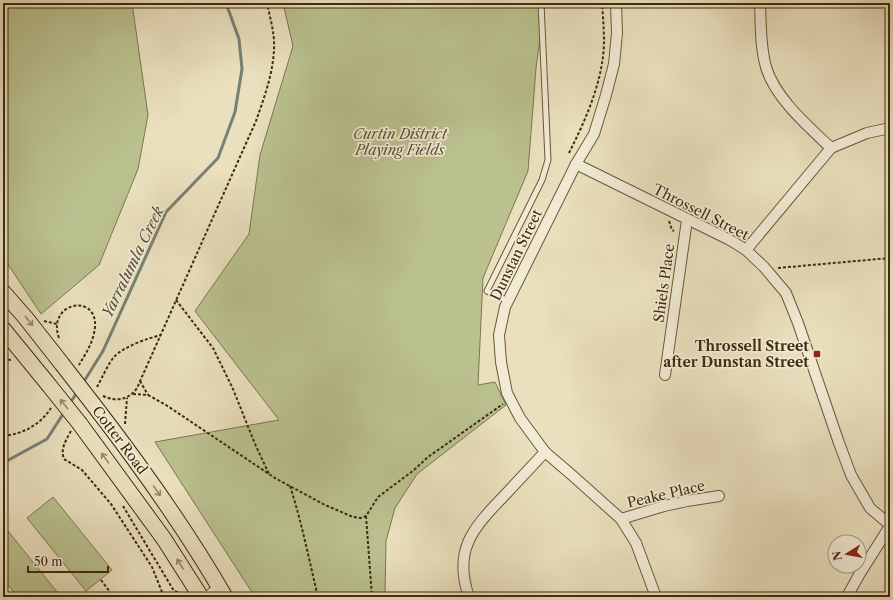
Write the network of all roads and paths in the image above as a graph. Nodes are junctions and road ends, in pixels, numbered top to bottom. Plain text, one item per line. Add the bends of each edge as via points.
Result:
1 (267, 3) edge
2 (541, 3) edge
3 (616, 3) edge
4 (760, 3) edge
5 (890, 128) edge
6 (830, 148) junction
7 (576, 164) junction
8 (687, 220) junction
9 (669, 221) dead end
10 (674, 231) dead end
11 (746, 250) junction
12 (890, 258) edge
13 (774, 269) dead end
14 (3, 292) edge
15 (176, 300) junction
16 (508, 301) junction
17 (3, 329) edge
18 (160, 335) junction
19 (59, 340) dead end
20 (84, 357) dead end
21 (114, 357) dead end
22 (3, 359) edge
23 (13, 361) dead end
24 (665, 375) dead end
25 (140, 381) junction
26 (133, 394) junction
27 (148, 395) junction
28 (96, 398) junction
29 (510, 399) junction
30 (43, 418) dead end
31 (3, 436) edge
32 (545, 452) junction
33 (67, 462) dead end
34 (269, 475) junction
35 (290, 485) junction
36 (719, 496) dead end
37 (119, 500) dead end
38 (366, 516) junction
39 (621, 519) junction
40 (890, 526) edge
41 (101, 580) dead end
42 (222, 591) edge
43 (185, 594) dead end
44 (112, 597) edge
45 (160, 597) edge
46 (202, 597) edge
47 (318, 597) edge
48 (372, 597) edge
49 (469, 597) edge
50 (656, 597) edge
51 (848, 597) edge

1 - 15 path via 274,48 266,93
2 - 16 lane via 548,160 542,180 487,291
3 - 7 street, Dunstan Street via 614,64 594,134
4 - 6 street via 761,43 766,68 775,88 807,126
5 - 6 street via 867,133
6 - 11 street
7 - 8 street, Throssell Street
7 - 16 street, Dunstan Street
8 - 11 street, Throssell Street
8 - 24 street, Shiels Place
9 - 10 path
11 - 40 street, Throssell Street via 786,293 851,475 870,508
12 - 13 path
14 -> 28 main road, Cotter Road, bridge via 62,364
15 - 18 path
15 - 34 path via 213,348
16 - 29 street, Dunstan Street via 499,335 501,362
46 -> 17 main road, Cotter Road, bridge via 164,539 80,424
18 - 21 path via 151,337
18 - 25 path
19 - 20 path via 56,330 62,314 75,305 87,307 95,318 95,328 93,339
22 - 23 path
25 - 26 path
25 - 27 path
26 - 27 path
26 - 28 path via 116,400
27 - 34 path
28 -> 42 main road, Cotter Road
29 - 32 street, Dunstan Street via 520,418
29 - 38 path via 428,457 378,497
30 - 31 path via 24,431
32 - 39 street, Dunstan Street
32 - 49 street via 471,534 463,561
33 - 45 path via 82,470 111,504 152,567 161,588
34 - 35 path
35 - 38 path via 353,517
35 - 47 path
36 - 39 street, Peake Place via 664,506
37 - 43 path via 174,591
38 - 48 path
39 - 50 street, Dunstan Street via 636,543
40 - 51 street via 859,574
41 - 44 path
42 - 46 lane

